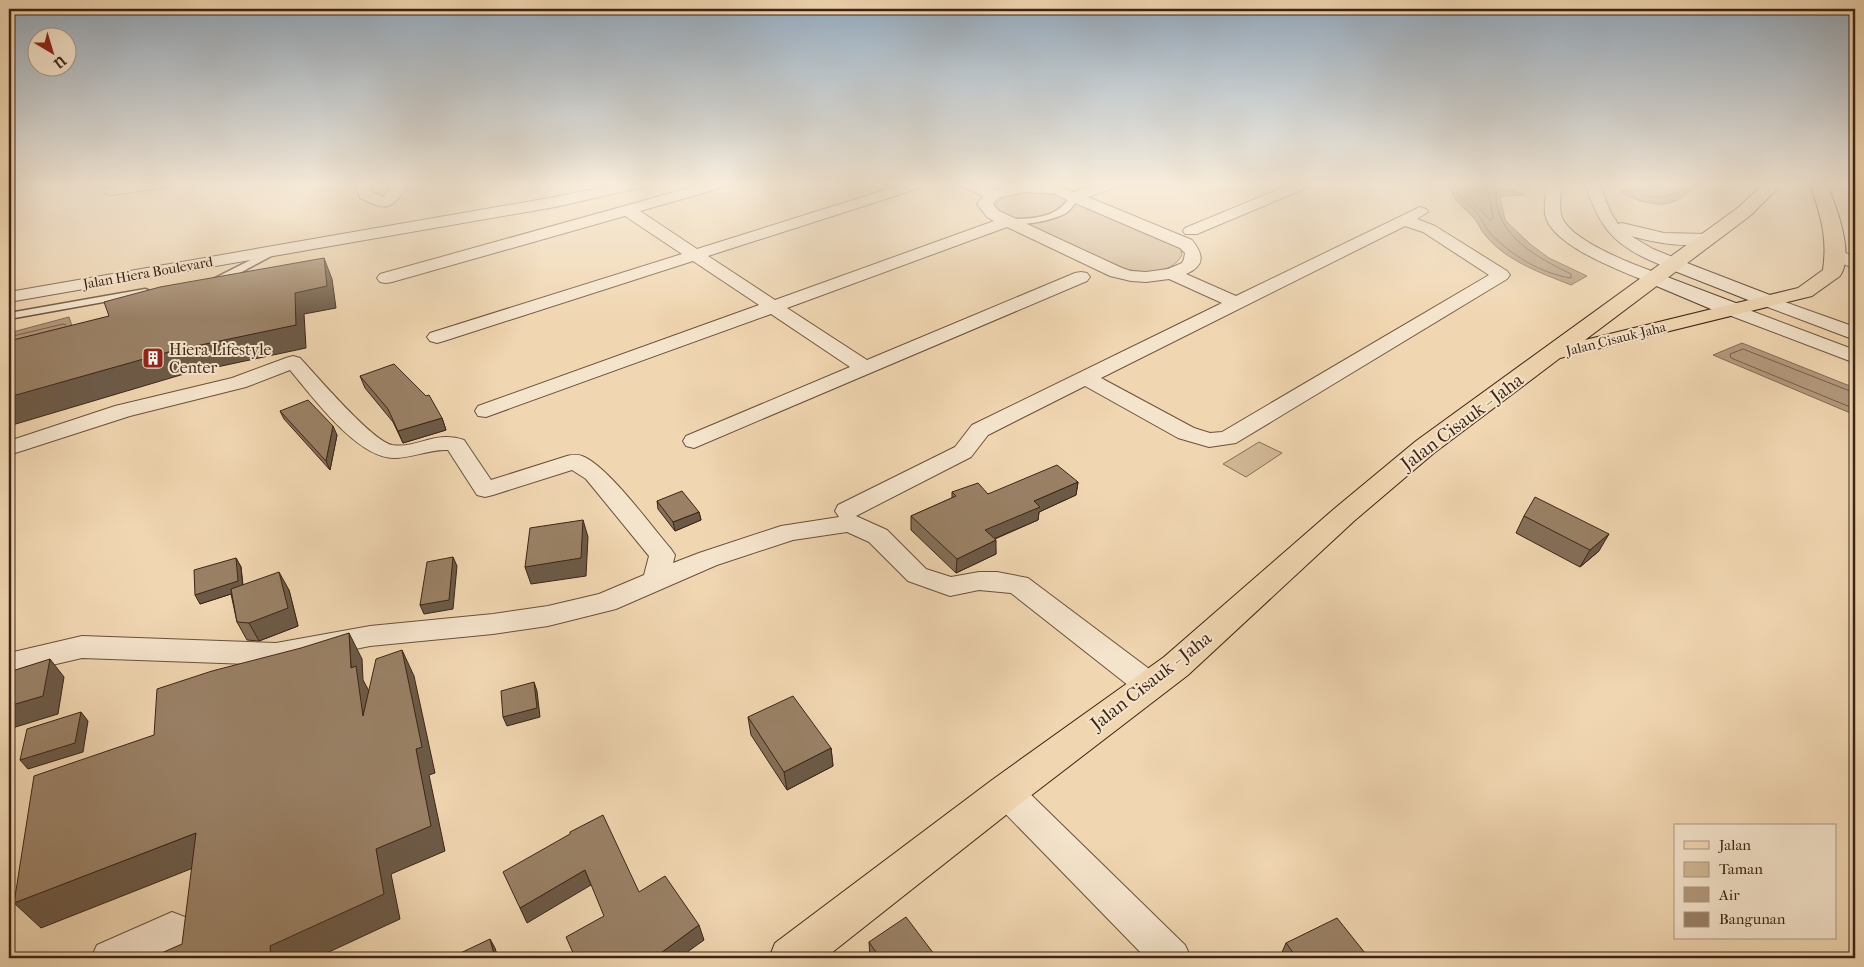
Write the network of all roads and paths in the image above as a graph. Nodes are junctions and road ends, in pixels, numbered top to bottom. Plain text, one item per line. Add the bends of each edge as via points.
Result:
1 (369, 228) edge
2 (375, 228) edge
3 (563, 228) edge
4 (654, 228) edge
5 (779, 228) edge
6 (988, 228) edge
7 (1023, 228) edge
8 (1148, 228) edge
9 (1198, 228) edge
10 (1388, 228) edge
11 (1428, 228) edge
12 (1559, 228) edge
13 (1615, 228) edge
14 (1622, 228) edge
15 (1722, 228) edge
16 (1834, 228) edge
17 (1191, 231) dead end
18 (1707, 239) junction
19 (274, 251) junction
20 (1836, 254) junction
21 (694, 255) junction
22 (1674, 264) junction
23 (1855, 264) edge
24 (1180, 270) junction
25 (1082, 277) dead end
26 (386, 278) dead end
27 (1654, 278) junction
28 (9, 283) edge
29 (201, 283) edge
30 (153, 291) edge
31 (9, 297) edge
32 (1245, 299) junction
33 (1768, 301) junction
34 (772, 307) junction
35 (1732, 310) junction
36 (9, 316) edge
37 (1855, 334) edge
38 (437, 337) dead end
39 (1550, 355) junction
40 (1855, 357) edge
41 (865, 368) junction
42 (1085, 378) junction
43 (486, 411) dead end
44 (694, 441) dead end
45 (9, 448) edge
46 (847, 511) dead end
47 (656, 582) junction
48 (9, 664) edge
49 (1148, 686) junction
50 (1006, 792) junction
51 (172, 930) dead end
52 (110, 958) edge
53 (791, 958) edge
54 (1172, 958) edge

1 - 28 street, Jalan Hiera Boulevard
2 - 19 street, Jalan Hiera Boulevard
3 - 26 street
4 - 21 street
5 - 21 street
6 - 34 street
7 - 24 street via 1116,272 1146,277
8 - 24 street via 1186,244 1193,252 1193,259
9 - 17 street
10 - 32 street
11 - 42 street via 1501,275 1228,438 1209,440 1186,434
12 - 27 street via 1617,264
13 - 22 street via 1646,253
14 - 18 street via 1640,235 1674,240
15 - 18 main road, Jalan Cisauk-Jaha
16 - 20 main road, Jalan Cisauk-Jaha
18 - 22 main road, Jalan Cisauk-Jaha
19 - 29 lane via 220,280
19 - 31 street, Jalan Hiera Boulevard
20 - 23 street
20 - 33 main road, Jalan Cisauk-Jaha via 1833,272 1805,292
21 - 34 street
21 - 38 street
22 - 27 main road, Jalan Cisauk-Jaha
22 - 33 main road
24 - 32 street
25 - 41 street
27 - 35 main road
27 - 39 main road, Jalan Cisauk-Jaha
30 - 36 lane
32 - 42 street
33 - 35 main road, Jalan Cisauk-Jaha
33 - 37 street
34 - 41 street
34 - 43 street
35 - 39 main road, Jalan Cisauk-Jaha
35 - 40 street
39 - 49 main road, Jalan Cisauk - Jaha via 1425,447 1351,508 1176,666
41 - 44 street
42 - 46 street via 980,430 962,452
45 - 47 street via 123,411 239,383 293,362 365,437 384,450 404,452 445,442 456,445 485,490 575,461 594,474 662,555
47 - 48 street via 606,602 548,616 370,636 276,654 82,647
47 - 49 street via 708,559 790,532 850,523 878,536 917,575 950,588 979,581 1019,585
49 - 50 main road, Jalan Cisauk - Jaha
50 - 53 main road, Jalan Cisauk - Jaha
50 - 54 street
51 - 52 street

